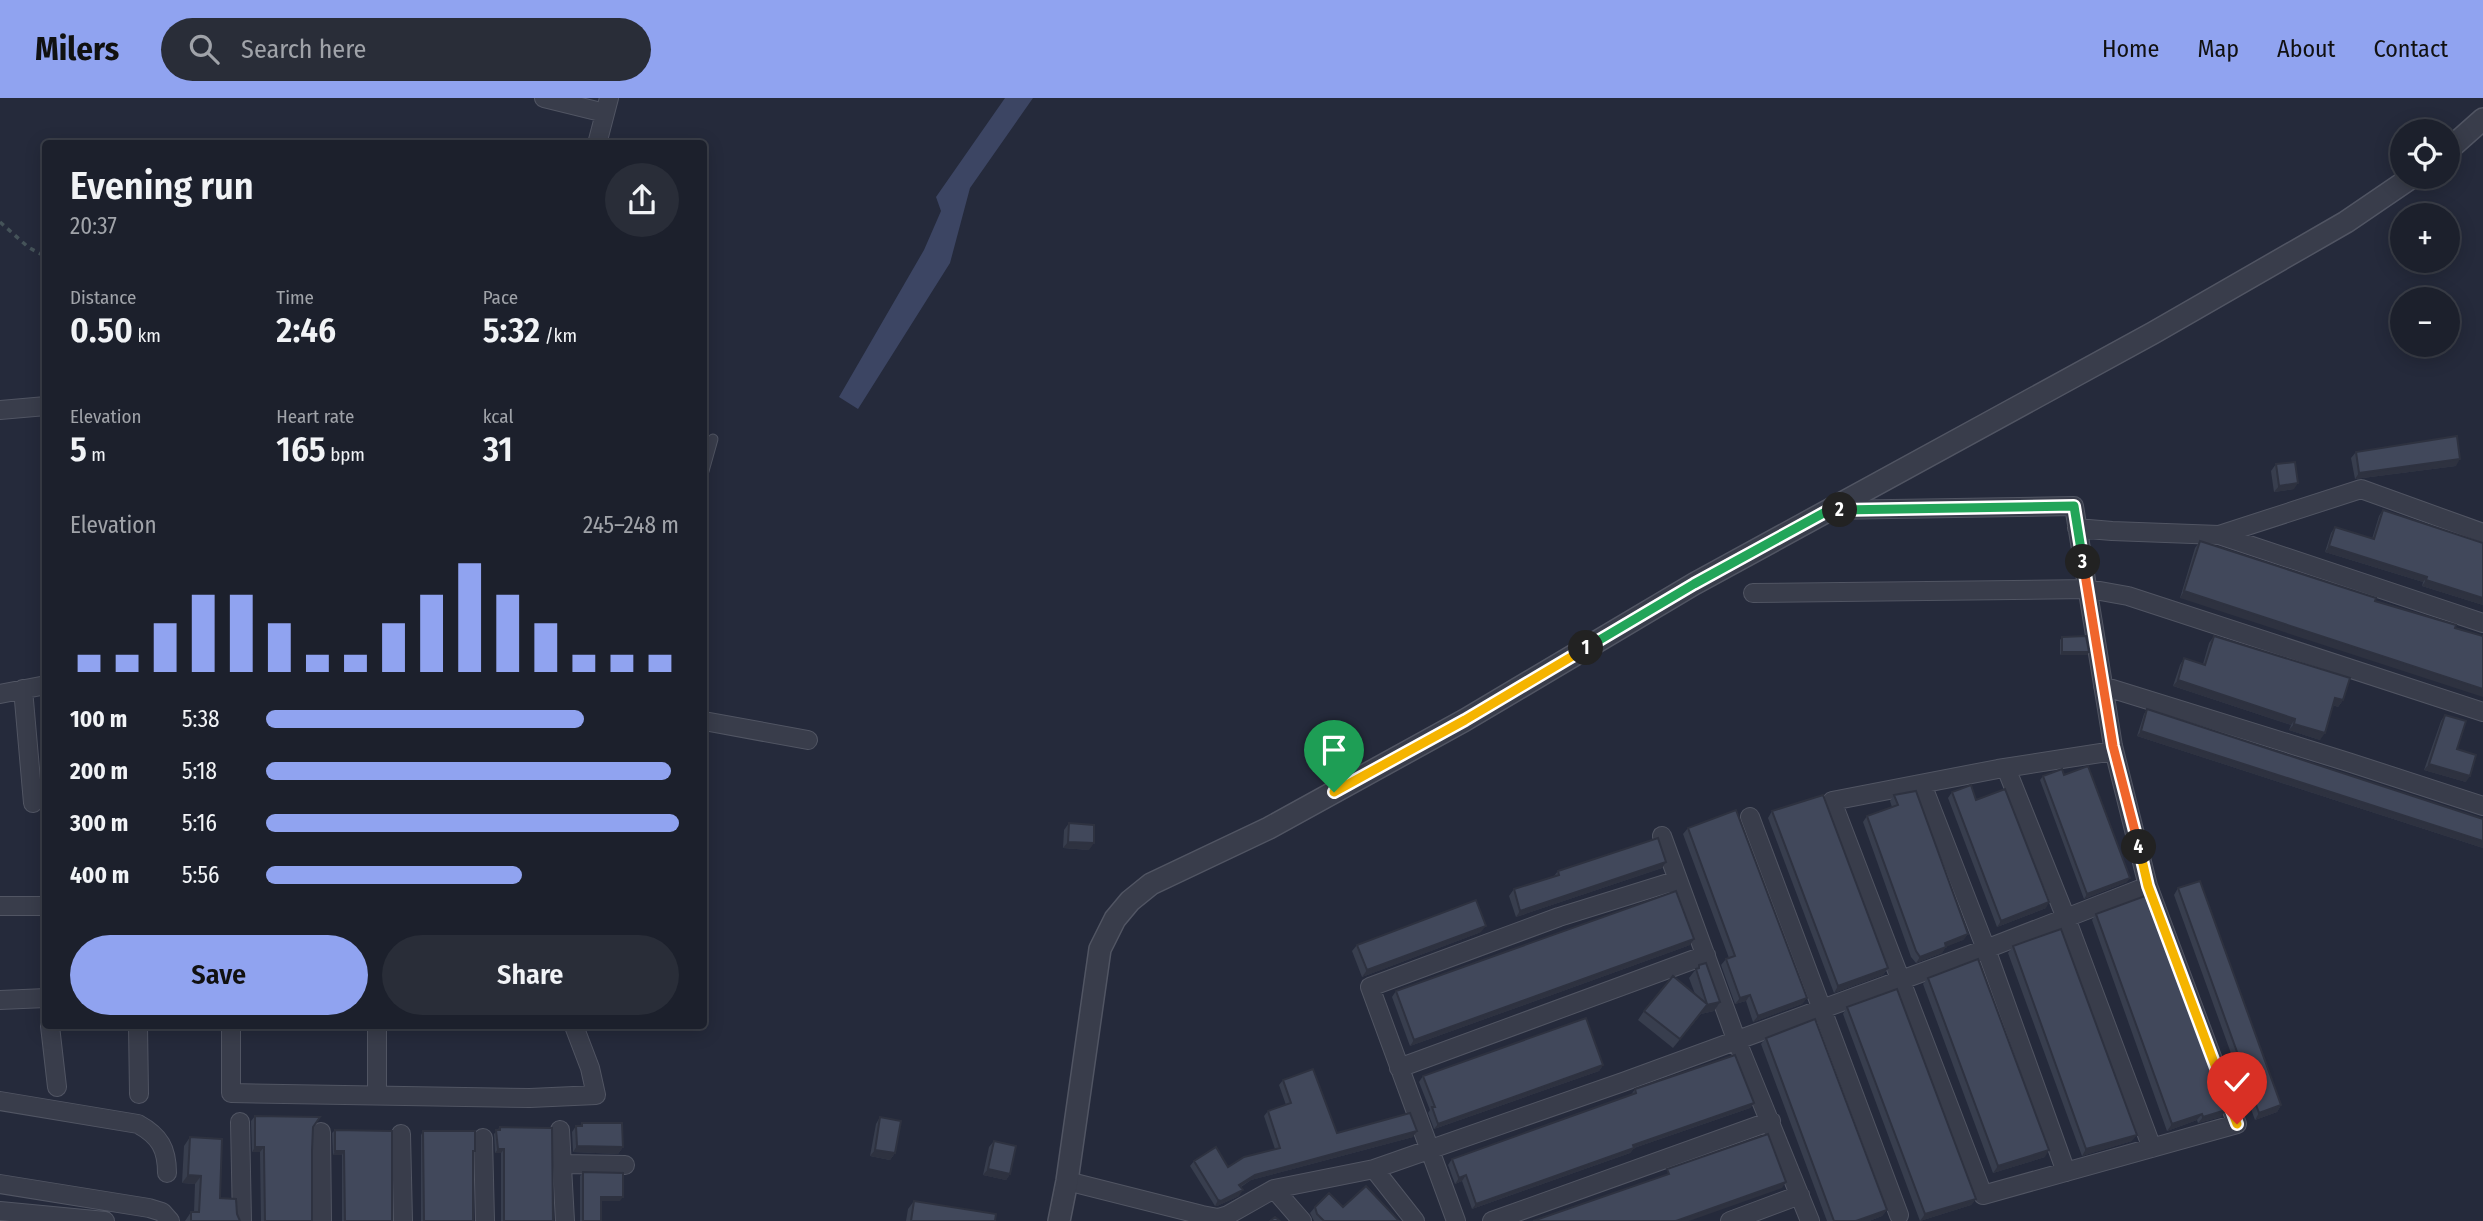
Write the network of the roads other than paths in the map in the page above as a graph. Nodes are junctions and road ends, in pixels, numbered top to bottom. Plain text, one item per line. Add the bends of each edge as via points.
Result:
1 (544, 98) edge
2 (607, 106) edge
3 (2483, 119) edge
4 (598, 140) edge
5 (2460, 140) edge
6 (2394, 189) edge
7 (42, 406) edge
8 (0, 410) edge
9 (713, 439) dead end
10 (707, 460) edge
11 (1829, 510) junction
12 (2077, 527) junction
13 (2483, 533) edge
14 (2219, 535) junction
15 (2088, 589) junction
16 (1753, 593) dead end
17 (2483, 623) edge
18 (42, 686) edge
19 (2103, 686) junction
20 (23, 689) junction
21 (0, 694) edge
22 (2483, 712) edge
23 (707, 722) edge
24 (808, 740) dead end
25 (2114, 751) junction
26 (2006, 768) junction
27 (1922, 784) junction
28 (33, 803) dead end
29 (2483, 806) edge
30 (1750, 817) dead end
31 (1662, 836) dead end
32 (1678, 880) junction
33 (2148, 886) junction
34 (0, 906) edge
35 (42, 906) edge
36 (2066, 918) junction
37 (1986, 949) junction
38 (1706, 955) junction
39 (1902, 980) junction
40 (42, 998) edge
41 (0, 1000) edge
42 (1822, 1009) junction
43 (50, 1029) edge
44 (138, 1029) edge
45 (231, 1029) edge
46 (377, 1029) edge
47 (575, 1029) edge
48 (1736, 1039) junction
49 (1399, 1068) junction
50 (57, 1087) dead end
51 (139, 1094) dead end
52 (377, 1096) junction
53 (0, 1101) edge
54 (1771, 1121) junction
55 (240, 1122) dead end
56 (559, 1130) dead end
57 (321, 1132) dead end
58 (401, 1134) dead end
59 (483, 1138) dead end
60 (2152, 1148) junction
61 (1428, 1150) junction
62 (563, 1164) junction
63 (625, 1165) dead end
64 (1374, 1169) junction
65 (2066, 1172) junction
66 (167, 1173) dead end
67 (1067, 1181) junction
68 (0, 1184) edge
69 (1274, 1189) junction
70 (1800, 1195) junction
71 (0, 1211) edge
72 (1899, 1215) dead end
73 (54, 1218) edge
74 (105, 1221) edge
75 (170, 1221) edge
76 (242, 1221) edge
77 (322, 1221) edge
78 (403, 1221) edge
79 (485, 1221) edge
80 (565, 1221) edge
81 (1059, 1221) edge
82 (1302, 1221) edge
83 (1415, 1221) edge
84 (1456, 1221) edge
85 (1492, 1221) edge
86 (1730, 1221) edge
87 (1810, 1221) edge

1 - 2 street
2 - 4 street
3 - 5 street
6 - 11 street via 2346,222 2153,333
7 - 8 street
9 - 10 lane
11 - 12 street via 2074,506
11 - 67 street via 1465,720 1269,828 1151,884 1130,901 1100,949
12 - 14 street
12 - 15 street
13 - 14 street via 2361,489
14 - 17 street
15 - 16 street
15 - 19 street
15 - 22 street via 2128,596
18 - 20 street
19 - 25 street
19 - 29 street
20 - 21 street
20 - 28 street
23 - 24 street
25 - 26 street
25 - 33 street
26 - 27 street
26 - 36 street
27 - 37 street
27 - 39 street via 1832,801
30 - 42 street
31 - 32 street
32 - 38 street
32 - 49 street via 1559,917 1370,987
33 - 36 street
33 - 60 street via 2237,1124
34 - 35 street
36 - 37 street
36 - 60 street
37 - 39 street
37 - 65 street
38 - 48 street
38 - 49 street
39 - 42 street
39 - 65 street via 1983,1195
40 - 41 street
42 - 48 street
42 - 72 street
43 - 50 street
44 - 51 street
45 - 52 street via 231,1093
46 - 52 street
47 - 52 street via 596,1095
48 - 54 street
48 - 61 street
49 - 61 street
53 - 66 street via 138,1124 162,1144
54 - 70 street
54 - 85 street
55 - 76 street
56 - 62 street
57 - 77 street
58 - 78 street
59 - 79 street
60 - 65 street
61 - 64 street
61 - 84 street
62 - 63 street
62 - 80 street
64 - 69 street
64 - 83 street
67 - 69 street via 1218,1218
67 - 81 street
68 - 75 street via 149,1208
69 - 82 street
70 - 86 street
70 - 87 street
71 - 73 street
73 - 74 street

